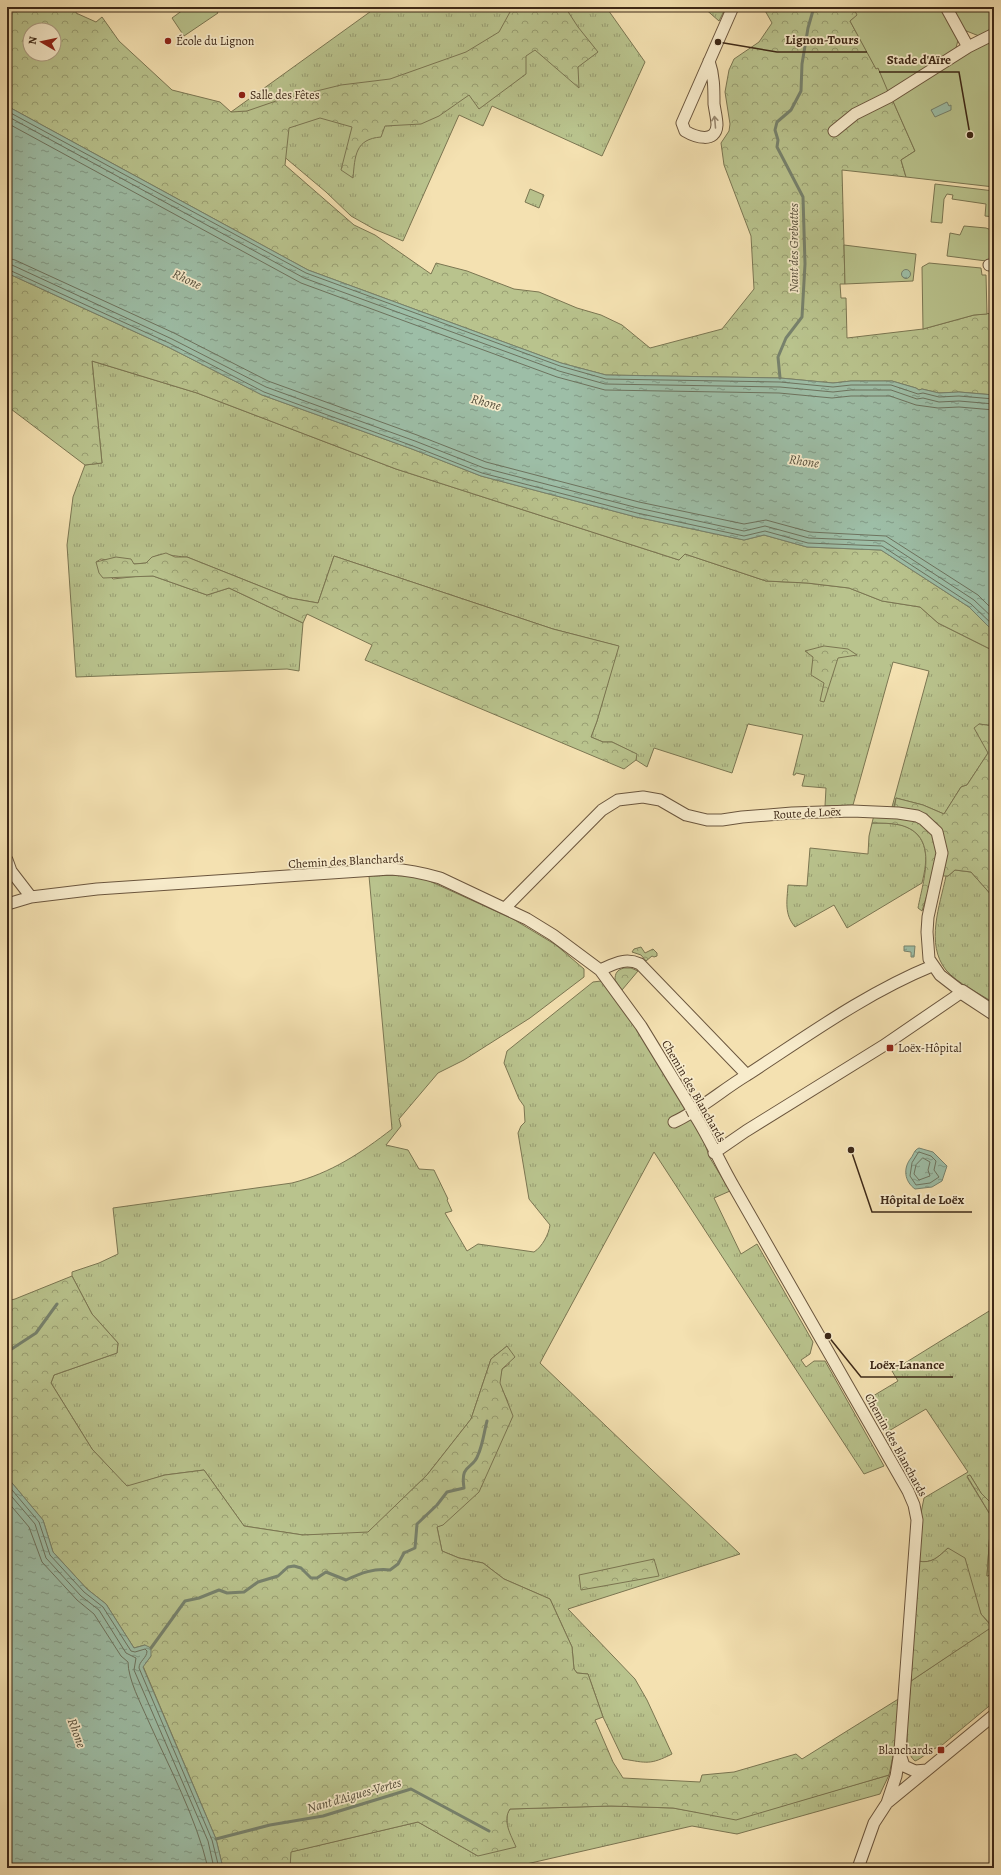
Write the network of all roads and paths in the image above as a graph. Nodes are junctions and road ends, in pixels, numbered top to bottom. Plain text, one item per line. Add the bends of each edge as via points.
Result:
1 (733, 7) edge
2 (946, 7) edge
3 (994, 34) edge
4 (968, 47) junction
5 (709, 61) junction
6 (834, 131) dead end
7 (7, 860) edge
8 (32, 897) junction
9 (11, 903) dead end
10 (505, 908) junction
11 (932, 966) junction
12 (600, 970) junction
13 (962, 992) junction
14 (994, 1013) edge
15 (747, 1075) junction
16 (674, 1122) dead end
17 (714, 1153) junction
18 (994, 1715) edge
19 (900, 1751) junction
20 (927, 1770) junction
21 (887, 1803) junction
22 (858, 1868) edge

1 - 5 street
2 - 4 street
3 - 4 street
4 - 6 street via 889,97 855,114
5 -> 5 street via 682,123 685,131 695,137 706,138 716,130 713,73
7 - 8 street via 11,871
8 - 9 street, Chemin des Blanchards
8 - 10 street, Chemin des Blanchards via 97,889 396,869 440,878
10 - 11 street, Route de Loëx via 602,810 618,800 635,797 660,800 692,818 714,820 818,812 898,813 916,816 928,823 938,832 942,845 928,917 928,953
10 - 12 street, Chemin des Blanchards via 553,935
11 - 13 street
11 - 15 street via 898,980
12 - 15 street via 623,960 640,964
12 - 17 street, Chemin des Blanchards via 642,1026 706,1132
13 - 14 street
13 - 17 street via 883,1046
15 - 16 street
17 - 19 street, Chemin des Blanchards via 914,1505 917,1520
18 - 20 street
19 - 20 street via 904,1766 915,1771
19 - 21 street, Chemin des Blanchards via 896,1776
20 - 21 street
21 - 22 street via 871,1828

